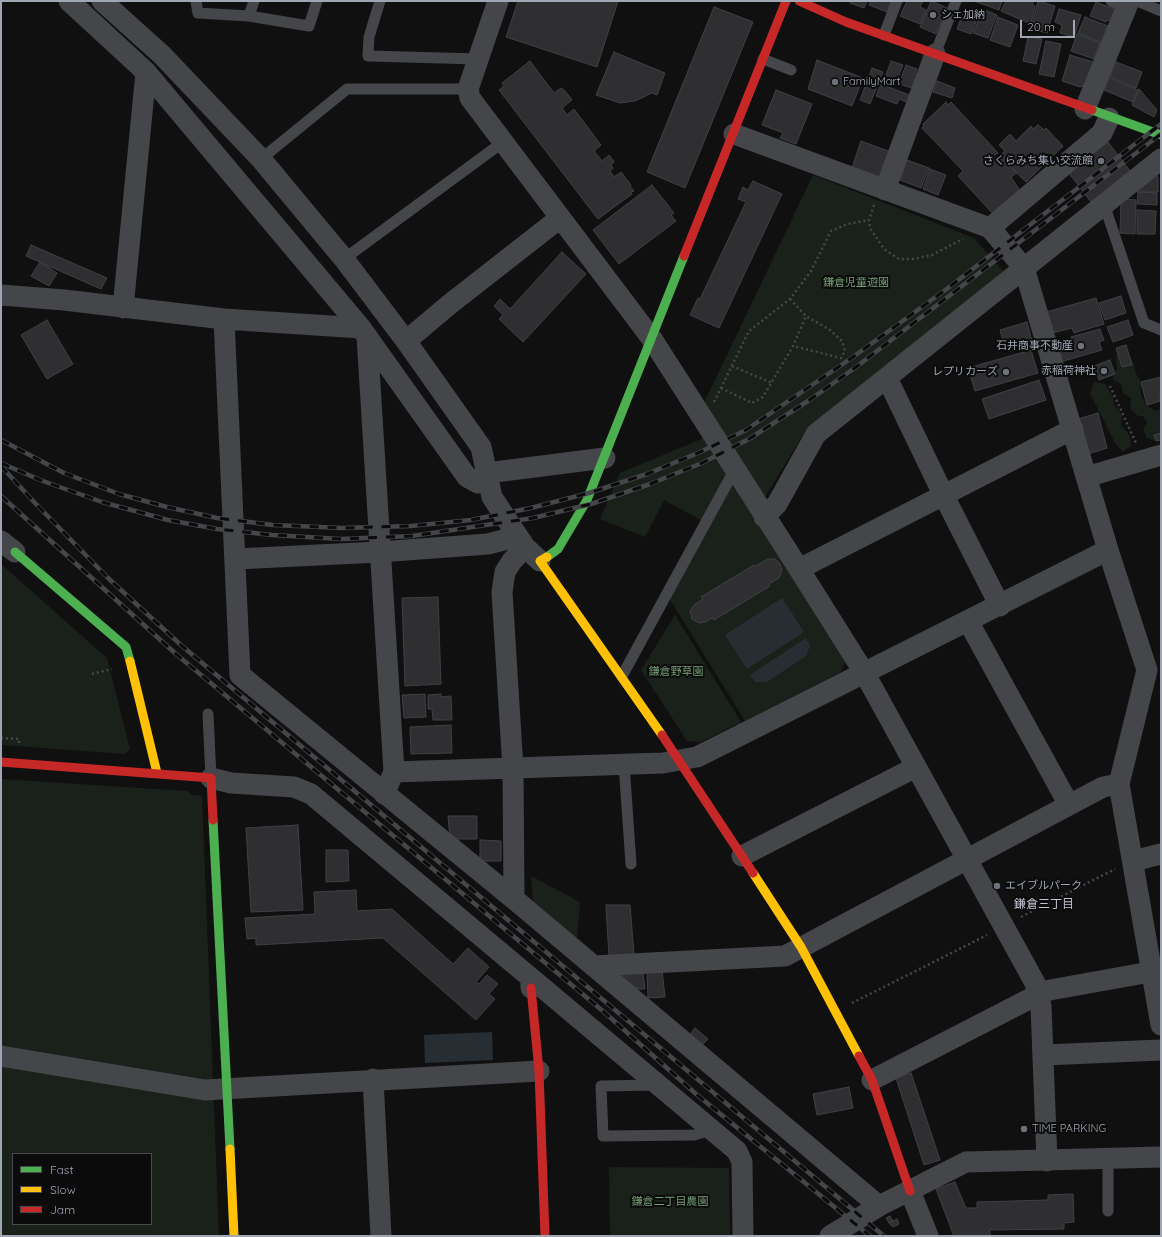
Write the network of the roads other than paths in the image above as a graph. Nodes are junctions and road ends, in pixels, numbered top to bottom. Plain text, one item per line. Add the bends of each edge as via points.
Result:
1 (69, 1) edge
2 (102, 1) edge
3 (196, 1) edge
4 (254, 1) edge
5 (317, 1) edge
6 (380, 1) edge
7 (498, 1) edge
8 (786, 1) edge
9 (799, 1) edge
10 (897, 1) edge
11 (956, 1) edge
12 (1126, 3) edge
13 (1161, 11) edge
14 (249, 16) junction
15 (884, 35) junction
16 (935, 54) junction
17 (478, 59) junction
18 (763, 59) junction
19 (791, 70) dead end
20 (146, 72) junction
21 (468, 89) junction
22 (1085, 109) junction
23 (1109, 118) junction
24 (734, 134) junction
25 (1161, 135) edge
26 (503, 142) junction
27 (261, 159) junction
28 (1161, 159) edge
29 (882, 189) junction
30 (1104, 204) junction
31 (560, 218) junction
32 (990, 228) junction
33 (344, 259) junction
34 (1024, 268) junction
35 (1, 296) edge
36 (123, 308) junction
37 (224, 319) junction
38 (1161, 330) edge
39 (364, 332) junction
40 (652, 339) junction
41 (406, 341) junction
42 (887, 378) junction
43 (1073, 429) junction
44 (605, 458) junction
45 (1152, 458) edge
46 (734, 470) junction
47 (1086, 476) junction
48 (487, 477) junction
49 (943, 494) junction
50 (764, 517) junction
51 (520, 540) junction
52 (8, 546) edge
53 (1108, 550) junction
54 (379, 552) junction
55 (236, 559) junction
56 (540, 561) junction
57 (799, 568) junction
58 (1000, 606) junction
59 (968, 621) junction
60 (1154, 668) edge
61 (865, 674) junction
62 (622, 676) junction
63 (208, 714) dead end
64 (1, 762) edge
65 (680, 762) junction
66 (624, 764) junction
67 (916, 767) junction
68 (513, 769) junction
69 (394, 772) junction
70 (157, 773) junction
71 (211, 778) junction
72 (1119, 784) junction
73 (384, 794) junction
74 (1069, 805) junction
75 (1161, 854) edge
76 (742, 856) junction
77 (967, 860) junction
78 (1133, 860) junction
79 (631, 864) dead end
80 (514, 899) junction
81 (801, 947) junction
82 (593, 966) junction
83 (1157, 970) edge
84 (531, 983) junction
85 (1039, 994) junction
86 (1161, 1025) edge
87 (1161, 1050) edge
88 (1044, 1055) junction
89 (1, 1056) edge
90 (539, 1071) junction
91 (373, 1079) junction
92 (872, 1080) junction
93 (658, 1085) junction
94 (228, 1088) junction
95 (712, 1130) junction
96 (1161, 1157) edge
97 (1108, 1160) junction
98 (1047, 1161) junction
99 (910, 1191) junction
100 (879, 1206) junction
101 (1108, 1211) dead end
102 (234, 1236) edge
103 (381, 1236) edge
104 (545, 1236) edge
105 (743, 1236) edge
106 (830, 1236) edge
107 (928, 1236) edge

1 - 20 street
2 - 27 street via 162,55
3 - 14 lane via 198,13
4 - 14 lane
5 - 14 lane via 309,26
6 - 17 lane via 369,37 368,56
7 - 17 street
8 - 18 street
9 - 15 street via 846,22
10 - 15 lane
11 - 16 lane
12 - 13 lane
12 - 22 street
15 - 16 street
16 - 22 street
16 - 29 street
17 - 21 street
18 - 19 lane
18 - 24 street
20 - 36 street
20 - 39 street
21 - 26 street via 470,98
21 - 27 lane via 347,89
22 - 23 street
23 - 25 street
23 - 32 street via 1102,134
24 - 29 street
24 - 40 street
26 - 31 street
26 - 33 lane
27 - 33 street
28 - 30 street
29 - 32 street
30 - 34 street
30 - 38 lane via 1144,323
31 - 40 street
31 - 41 street
32 - 34 street
33 - 41 street
34 - 42 street
34 - 43 street
35 - 36 street via 64,300
36 - 37 street
37 - 39 street
37 - 55 street
39 - 48 street via 467,477 478,483
39 - 54 street
40 - 44 street
40 - 46 street
41 - 48 street via 481,447
42 - 49 street
42 - 50 street via 816,434 777,504
43 - 47 street
43 - 49 street
44 - 48 street
44 - 56 street via 587,500 565,539 558,549
45 - 47 street
46 - 50 street
46 - 62 lane
47 - 53 street
48 - 51 street via 492,497
49 - 57 street
49 - 58 street
50 - 57 street
51 - 54 street via 507,539 488,544
51 - 56 street
51 - 68 street via 505,572 502,592
52 - 70 street via 126,647
53 - 58 street
53 - 60 street
54 - 55 street
54 - 69 street
55 - 73 street via 240,675
56 - 62 street
57 - 61 street
58 - 59 street
59 - 61 street
59 - 74 street
60 - 72 street
61 - 65 street via 697,758
61 - 67 street
62 - 65 street
63 - 71 lane
64 - 70 street
65 - 66 street
65 - 76 street
66 - 68 street
66 - 79 lane
67 - 76 street
67 - 77 street
68 - 69 street
68 - 80 street
69 - 73 street
70 - 71 street
71 - 84 street via 231,783 294,787 311,794
71 - 94 street
72 - 74 street via 1103,787
72 - 78 street
73 - 80 street
74 - 77 street
75 - 78 street
76 - 81 street
77 - 81 street
77 - 85 street
78 - 83 street
80 - 82 street
81 - 82 street via 785,956
81 - 92 street
82 - 100 street
83 - 85 street
83 - 86 street
84 - 90 street
84 - 93 street
85 - 88 street
85 - 92 street
87 - 88 street
88 - 98 street
89 - 94 street via 205,1090
90 - 91 street
90 - 104 street
91 - 94 street
91 - 103 street
92 - 99 street
93 - 95 street
93 - 95 lane via 601,1086 603,1136 694,1135
94 - 102 street
95 - 105 street via 740,1156
96 - 97 street
97 - 98 street
97 - 101 lane
98 - 99 street via 966,1162
99 - 100 street
99 - 107 street
100 - 106 street

